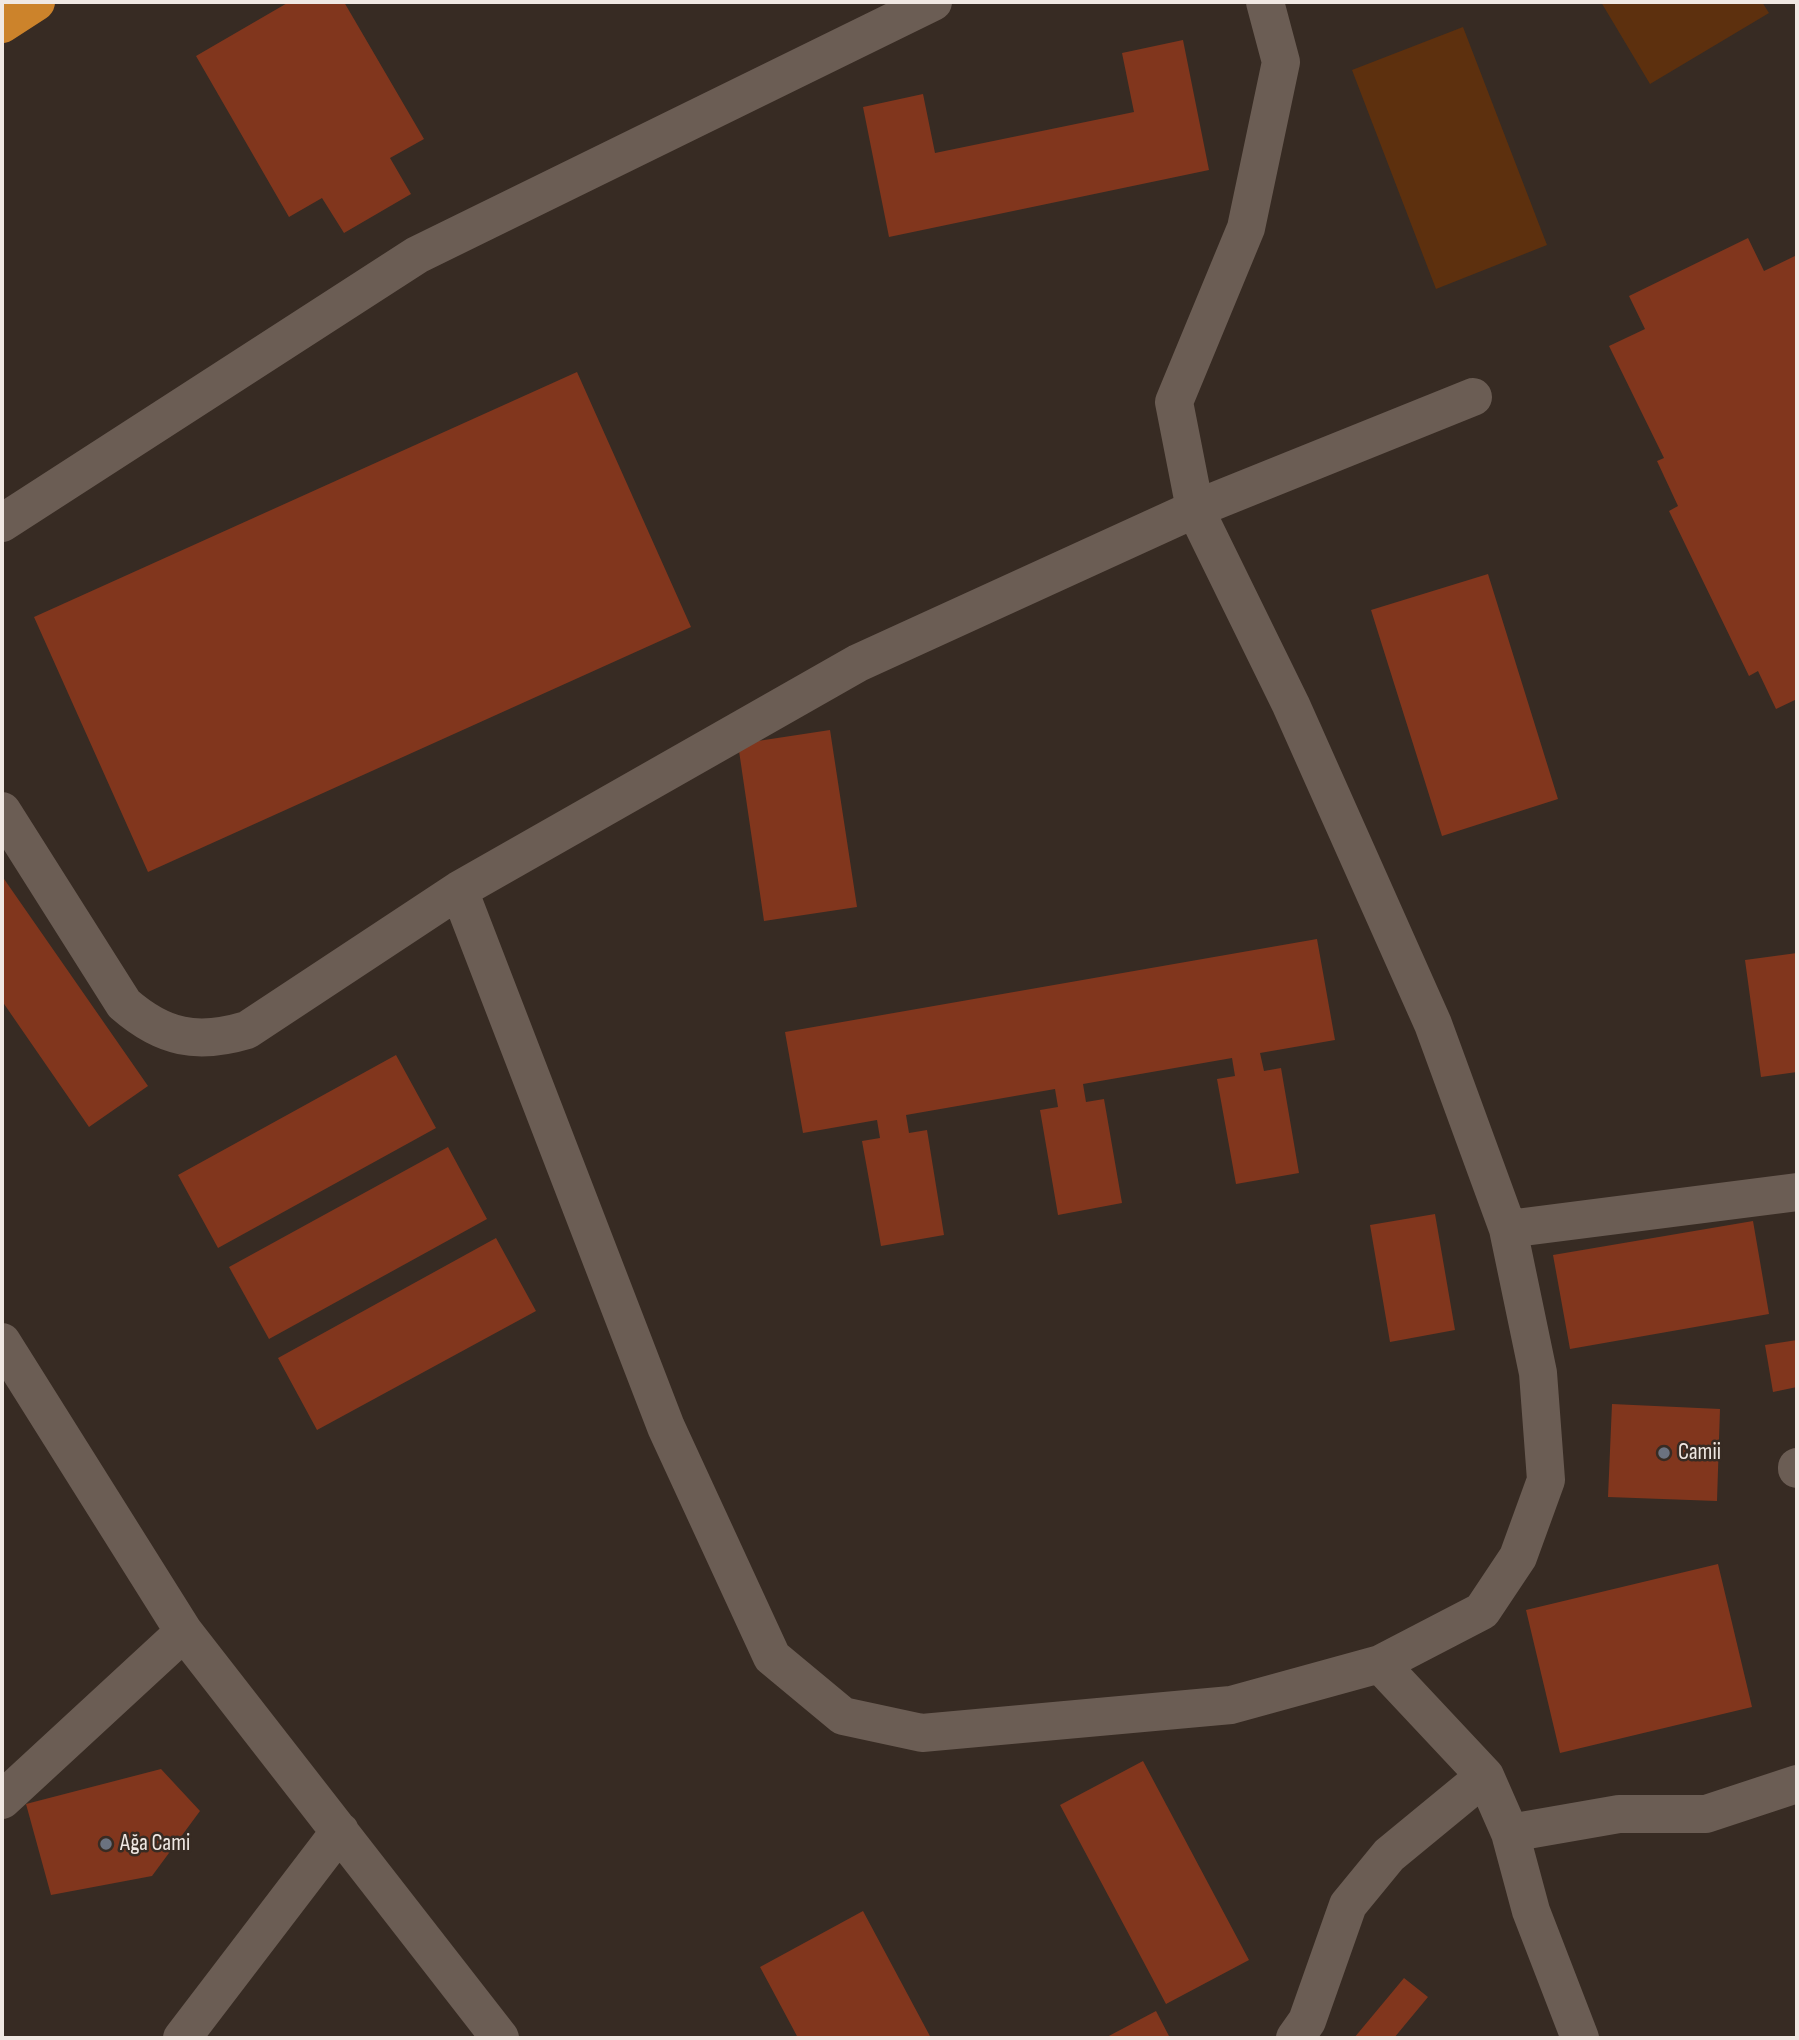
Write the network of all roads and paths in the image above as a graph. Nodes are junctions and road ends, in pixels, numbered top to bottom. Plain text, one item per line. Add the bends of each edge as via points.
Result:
1 (36, 2) edge
2 (933, 2) edge
3 (1265, 2) edge
4 (2, 23) edge
5 (1474, 397) dead end
6 (1195, 509) junction
7 (2, 523) edge
8 (2, 811) edge
9 (459, 890) junction
10 (1797, 1192) edge
11 (1508, 1229) junction
12 (2, 1342) edge
13 (184, 1632) junction
14 (1380, 1664) junction
15 (1485, 1776) junction
16 (1797, 1784) edge
17 (2, 1800) edge
18 (340, 1831) junction
19 (1510, 1833) junction
20 (182, 2038) edge
21 (500, 2038) edge
22 (1295, 2038) edge
23 (1580, 2038) edge

1 - 4 highway
2 - 7 street via 417,255
3 - 6 street via 1281,62 1246,229 1174,402
5 - 6 street
6 - 9 street via 858,663
6 - 11 street via 1291,705 1433,1024
8 - 9 street via 124,1004 162,1031 185,1037 206,1039 247,1030
9 - 14 street via 666,1427 772,1657 844,1716 922,1733 1231,1705
10 - 11 street
11 - 14 street via 1538,1373 1546,1479 1518,1558 1482,1611
12 - 13 street
13 - 17 street
13 - 18 street
14 - 15 street
15 - 19 street
15 - 22 street via 1389,1855 1348,1905 1307,2021
16 - 19 street via 1706,1814 1619,1814
18 - 20 street
18 - 21 street
19 - 23 street via 1531,1911

